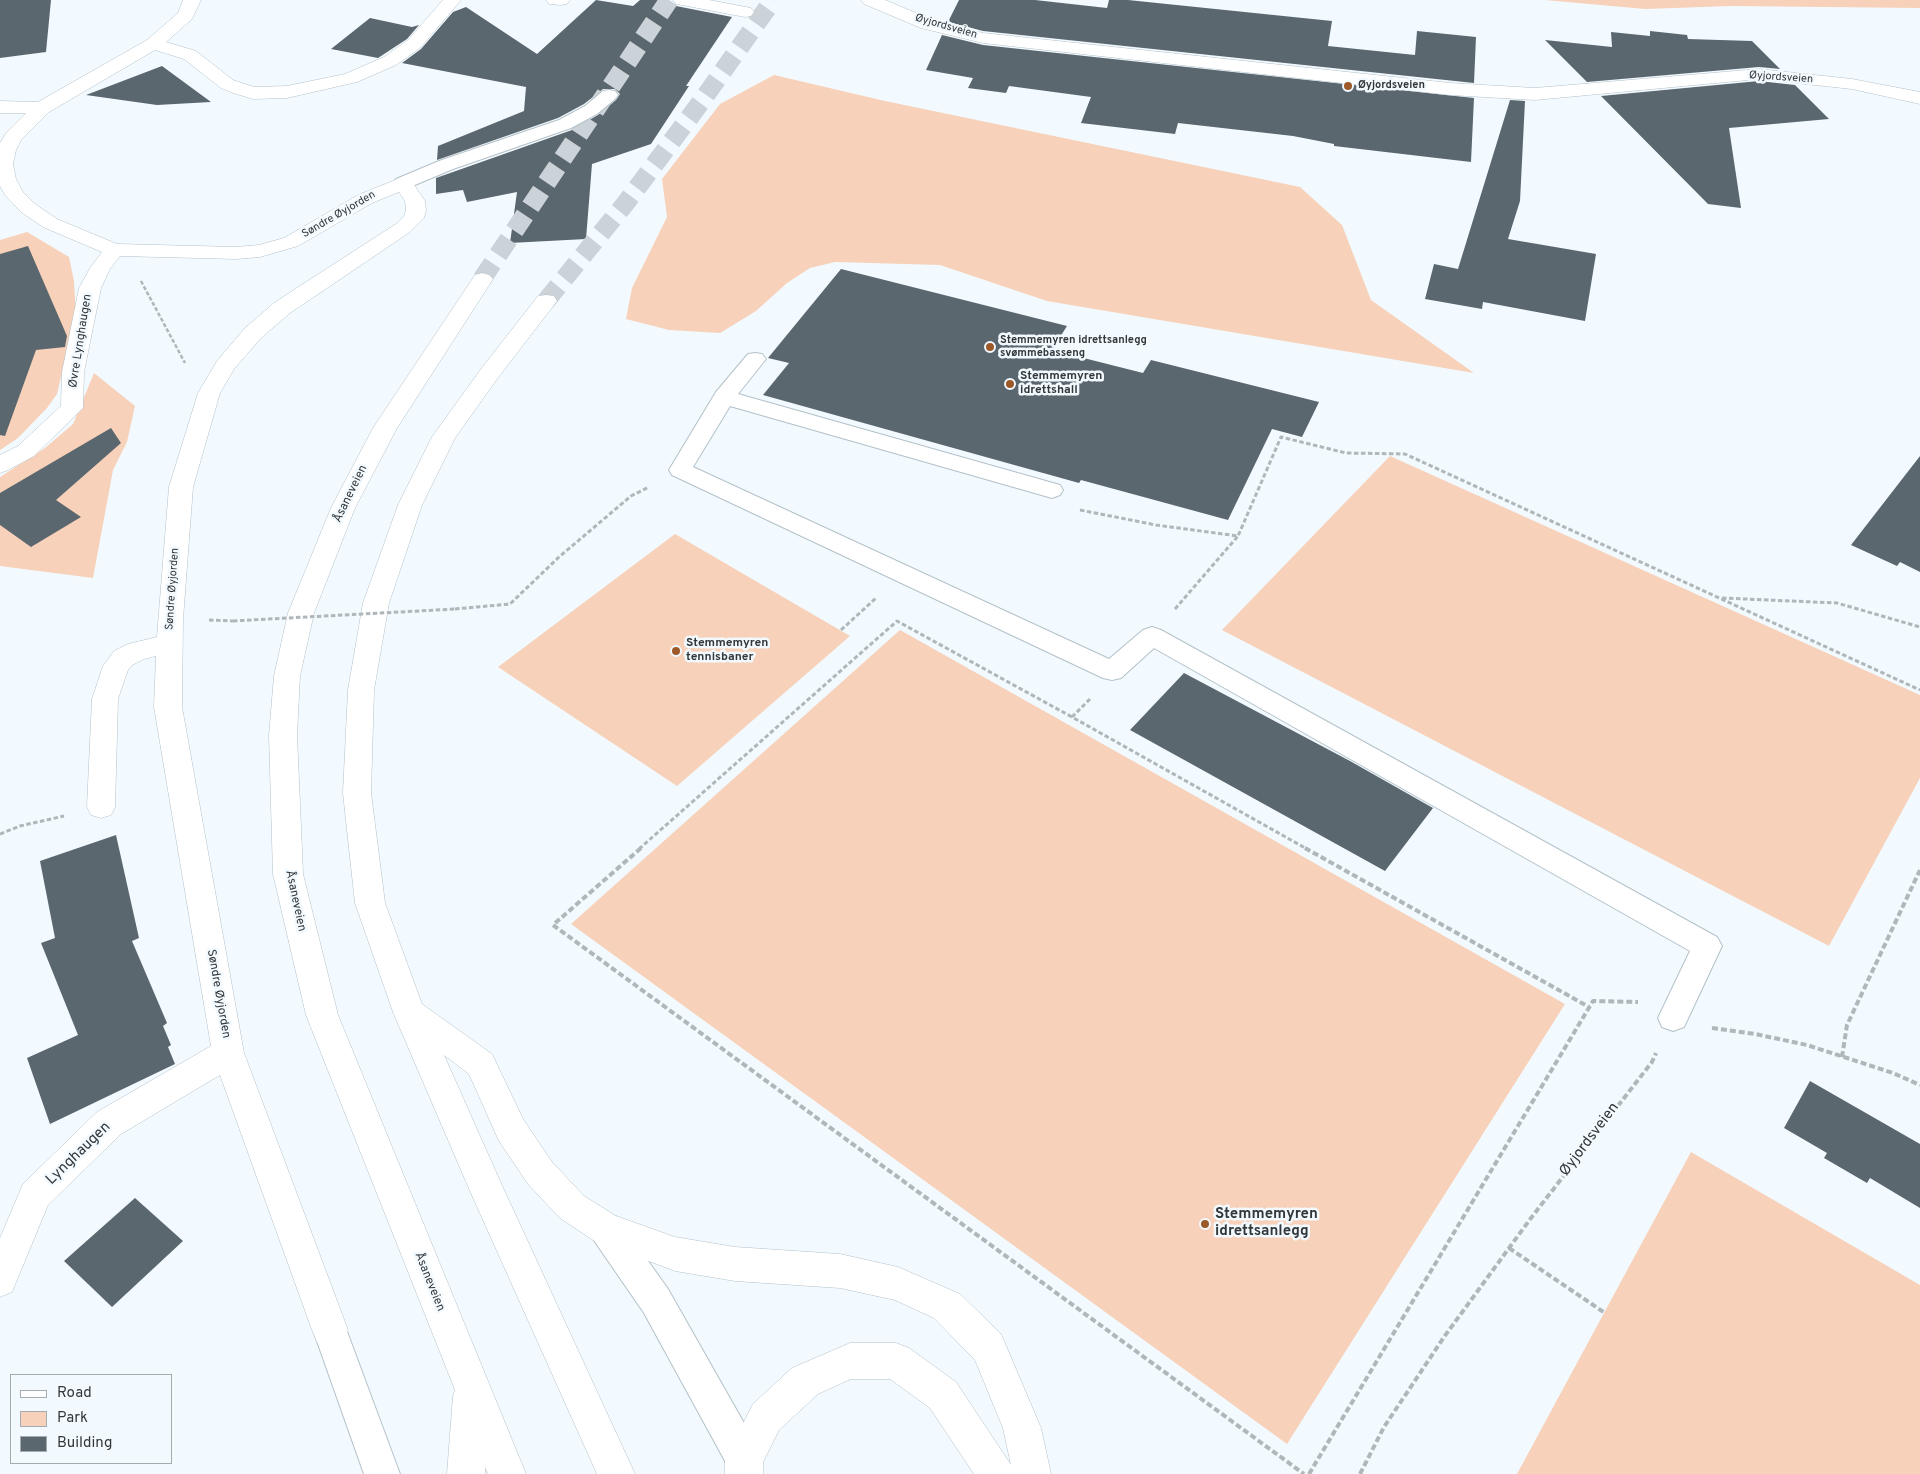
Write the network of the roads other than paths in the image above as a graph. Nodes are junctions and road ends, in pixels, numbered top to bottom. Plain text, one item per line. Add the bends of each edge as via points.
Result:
1 (192, 0) edge
2 (452, 0) edge
3 (555, 0) edge
4 (561, 0) edge
5 (682, 0) edge
6 (870, 0) edge
7 (745, 12) dead end
8 (153, 44) junction
9 (609, 95) dead end
10 (1920, 98) edge
11 (0, 107) edge
12 (42, 108) junction
13 (403, 183) junction
14 (114, 250) junction
15 (482, 279) tunnel mouth
16 (546, 301) tunnel mouth
17 (755, 360) dead end
18 (724, 397) junction
19 (0, 465) edge
20 (1052, 490) road end
21 (170, 644) junction
22 (101, 807) dead end
23 (409, 1012) junction
24 (1673, 1018) road end
25 (228, 1053) junction
26 (604, 1228) junction
27 (7, 1265) edge
28 (330, 1330) joint
29 (472, 1389) junction
30 (744, 1467) edge
31 (382, 1474) edge
32 (466, 1474) edge
33 (507, 1474) edge
34 (616, 1474) edge
35 (996, 1474) edge
36 (1032, 1474) edge

1 - 8 main road, Søndre Øyjorden via 186,14
2 - 8 main road via 414,44 390,61 351,78 287,92 253,93 238,89 190,55
3 - 4 main road
5 - 7 main road
6 - 10 main road, Øyjordsveien via 927,24 983,38 1450,89 1535,94 1759,74 1852,84
8 - 12 main road, Søndre Øyjorden
9 - 13 lane via 591,110 565,124
11 - 12 main road
12 - 14 main road, Søndre Øyjorden via 13,137 6,150 3,164 6,179 15,195 50,223
13 - 14 main road, Søndre Øyjorden via 365,199 308,234 276,247 236,253
13 - 21 main road, Søndre Øyjorden via 414,201 414,218 289,303 253,333 225,366 209,393 181,487
14 - 19 main road, Øvre Lynghaugen via 90,288 73,372 72,408 26,451
15 - 29 main road, Åsaneveien via 385,428 342,508 301,613 287,676 283,735 288,874 322,1015
16 - 23 main road via 444,437 410,505 376,603 361,690 356,793 370,903
17 - 18 lane
18 - 20 lane
18 - 24 lane via 680,470 1112,671 1152,636 1706,946
21 - 22 main road, Søndre Øyjorden via 137,652 123,658 116,666 105,699
21 - 25 main road, Søndre Øyjorden via 168,707
23 - 26 main road via 481,1064 511,1130 540,1173 572,1207
23 - 34 main road via 486,1191
25 - 27 main road, Lynghaugen via 109,1123 36,1195
25 - 28 main road, Søndre Øyjorden
26 - 30 lane via 656,1301
26 - 36 main road via 675,1254 735,1264 840,1271 898,1284 947,1306 988,1347 1022,1428
28 - 31 lane
29 - 32 main road
29 - 33 main road, Åsaneveien
30 - 35 main road via 766,1417 805,1381 850,1360 896,1361 943,1396

